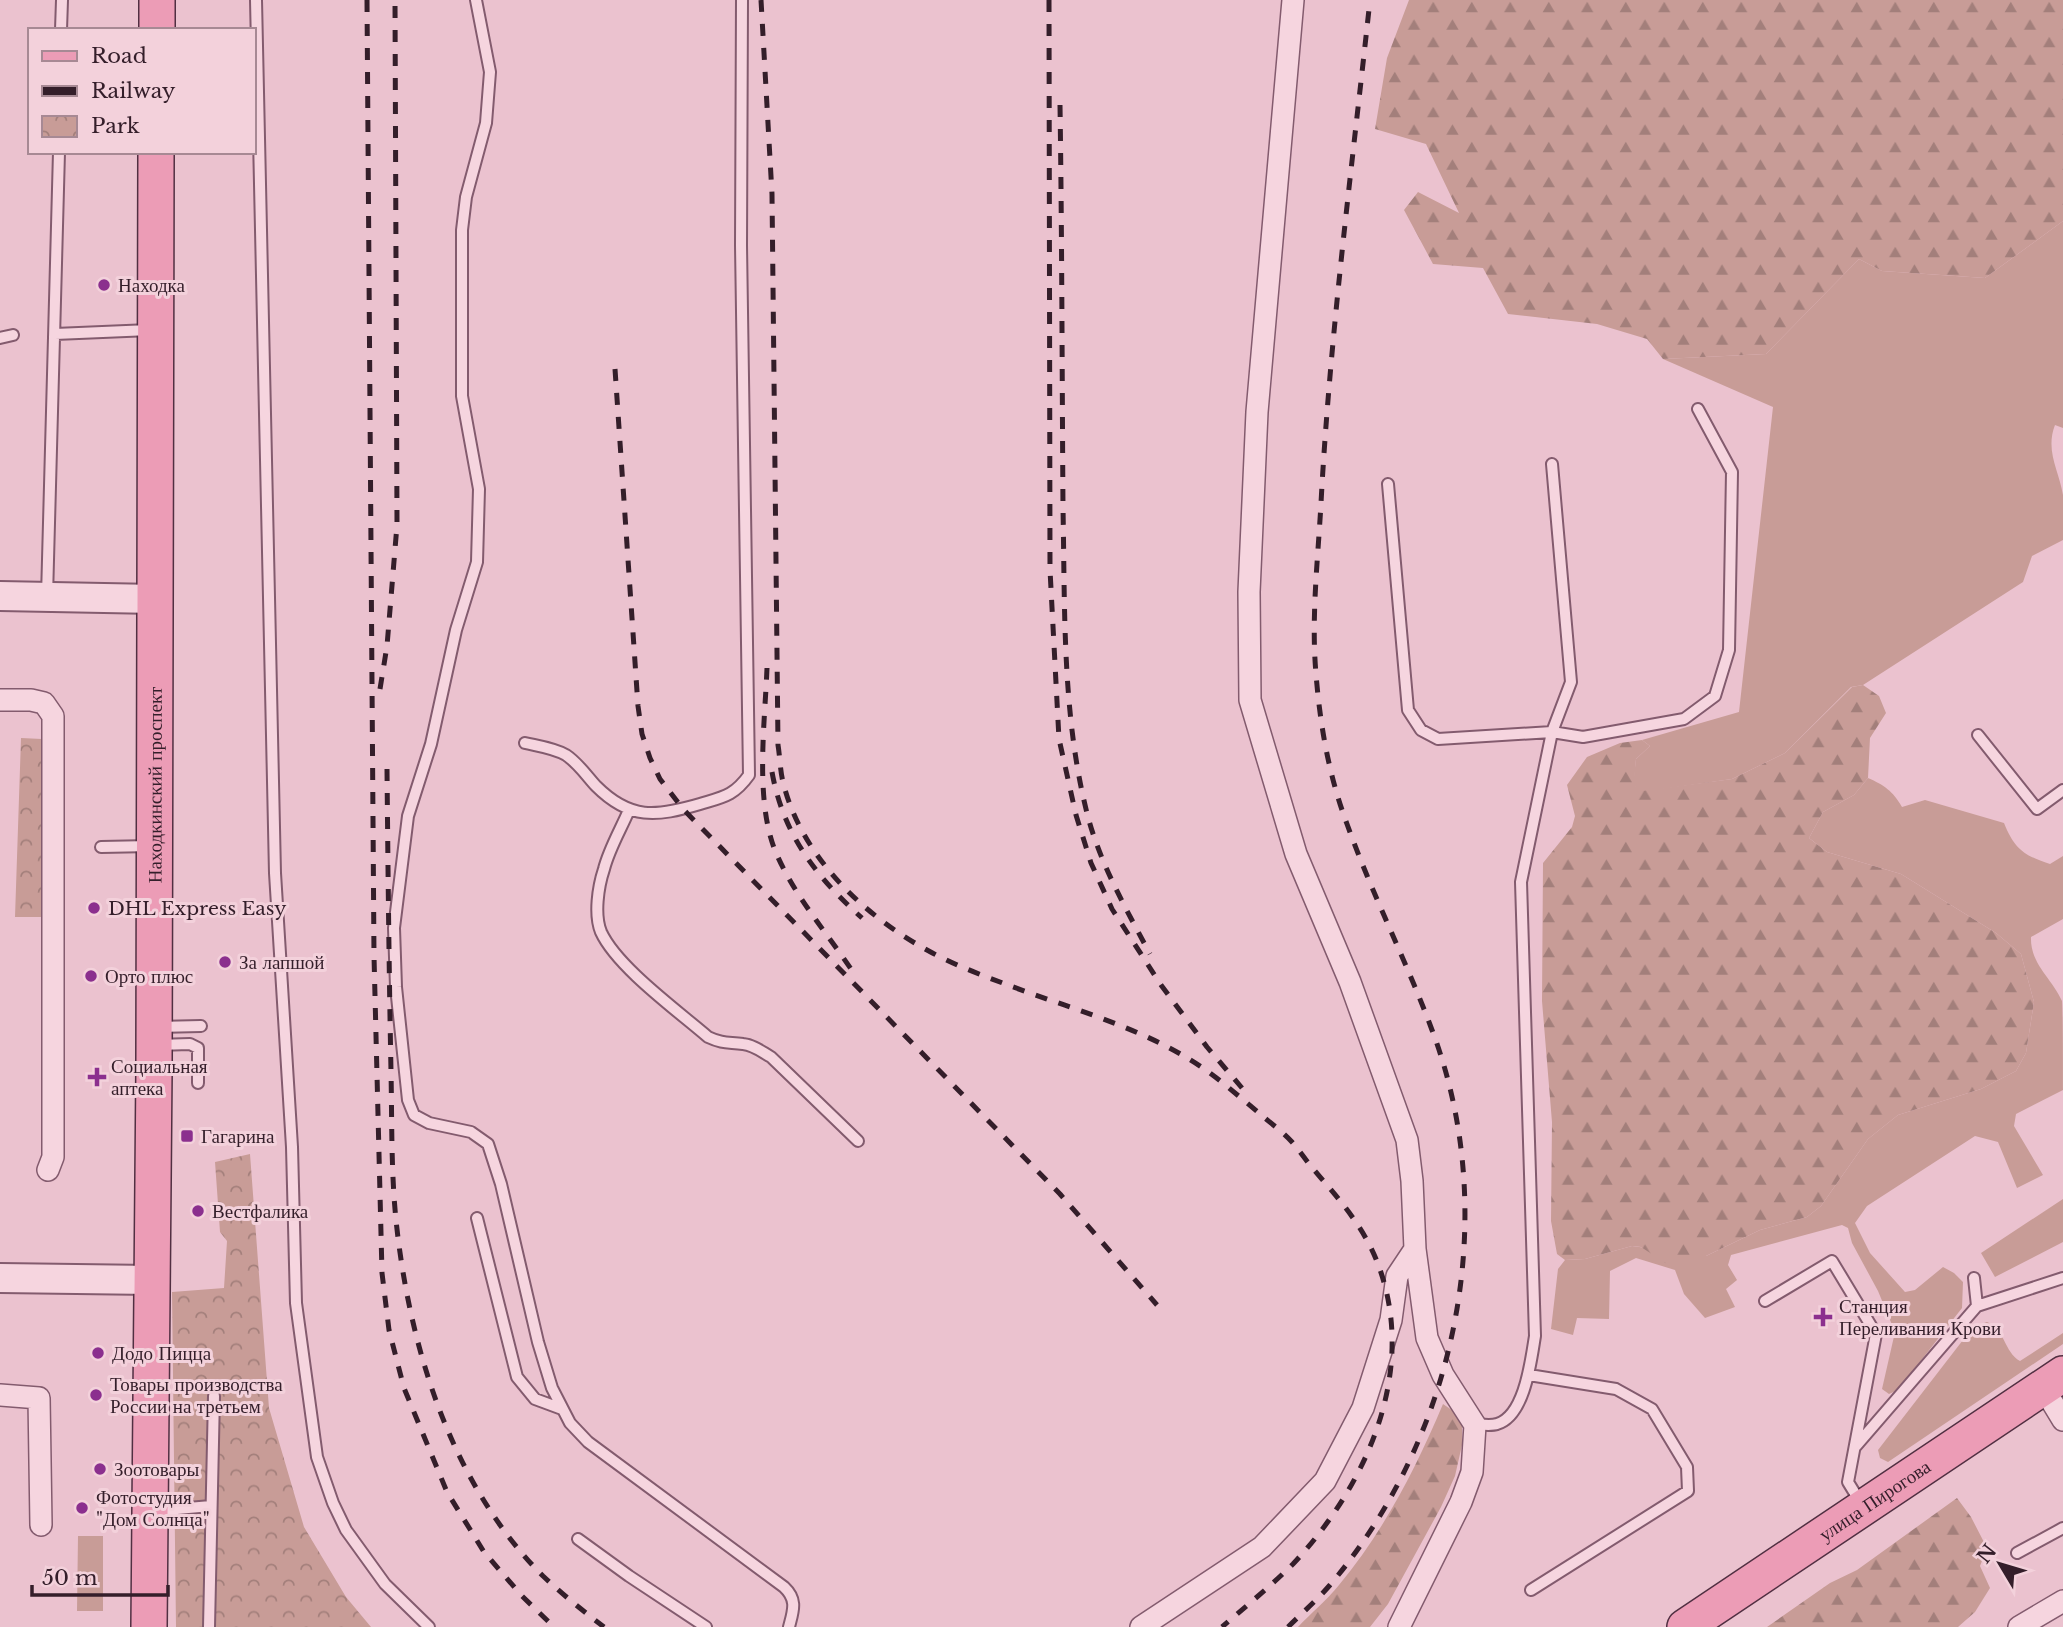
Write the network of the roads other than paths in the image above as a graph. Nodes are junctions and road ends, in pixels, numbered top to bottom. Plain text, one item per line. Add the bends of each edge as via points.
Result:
1 (62, 0) edge
2 (157, 0) edge
3 (256, 0) edge
4 (476, 0) edge
5 (742, 0) edge
6 (1293, 0) edge
7 (61, 28) edge
8 (157, 28) edge
9 (59, 154) edge
10 (156, 154) edge
11 (156, 330) junction
12 (55, 334) junction
13 (12, 335) dead end
14 (0, 338) edge
15 (1698, 409) dead end
16 (1552, 464) dead end
17 (1388, 484) dead end
18 (0, 596) edge
19 (47, 597) junction
20 (156, 599) junction
21 (0, 700) edge
22 (1552, 732) junction
23 (1978, 735) dead end
24 (524, 743) dead end
25 (2063, 790) edge
26 (629, 810) junction
27 (154, 846) junction
28 (102, 847) dead end
29 (201, 1026) dead end
30 (154, 1036) junction
31 (198, 1083) dead end
32 (858, 1140) dead end
33 (48, 1170) dead end
34 (477, 1218) dead end
35 (1415, 1249) junction
36 (0, 1278) edge
37 (1974, 1278) dead end
38 (2063, 1278) edge
39 (152, 1280) junction
40 (1765, 1301) dead end
41 (1977, 1306) junction
42 (1529, 1375) junction
43 (2053, 1381) edge
44 (0, 1395) edge
45 (214, 1396) dead end
46 (562, 1409) junction
47 (2063, 1420) edge
48 (1475, 1425) junction
49 (1854, 1448) junction
50 (211, 1506) junction
51 (1864, 1507) junction
52 (151, 1512) junction
53 (41, 1525) dead end
54 (2063, 1528) edge
55 (578, 1539) dead end
56 (2017, 1553) dead end
57 (1419, 1588) junction
58 (1531, 1590) dead end
59 (2063, 1601) edge
60 (149, 1627) edge
61 (209, 1627) edge
62 (429, 1627) edge
63 (706, 1627) edge
64 (789, 1627) edge
65 (1141, 1627) edge
66 (1399, 1627) edge
67 (1409, 1627) edge
68 (1685, 1627) edge
69 (2019, 1627) edge

1 - 7 lane
2 - 8 main road
3 - 62 lane via 275,873 292,1147 296,1303 317,1457 333,1503 346,1530 385,1584
4 - 46 lane via 491,72 486,123 462,230 462,396 479,489 477,562 408,816 394,928 396,987 408,1100 414,1115 471,1132 488,1144 538,1342
5 - 26 lane via 749,775 728,796 676,810
6 - 35 street via 1258,412 1249,592 1250,700 1296,853 1350,982 1407,1140
9 - 12 lane
10 - 11 main road, Находкинский проспект
11 - 12 lane
11 - 20 main road, Находкинский проспект
12 - 19 lane
13 - 14 lane
15 - 22 lane via 1732,472 1729,650 1715,696 1684,719 1583,737
16 - 22 lane via 1571,682
17 - 22 lane via 1408,710 1421,730 1438,739
18 - 19 street
19 - 20 street
20 - 27 main road, Находкинский проспект
21 - 33 street via 44,703 53,716 60,847 53,1157
22 - 42 lane via 1521,882 1535,1336
23 - 25 lane via 2037,809
24 - 26 lane via 568,757 616,804
26 - 32 lane via 599,889 600,931 608,944 708,1037 755,1047 771,1057
27 - 28 lane
27 - 30 main road, Находкинский проспект
29 - 30 lane
30 - 31 lane via 198,1048
30 - 39 main road, Находкинский проспект
34 - 46 lane via 517,1377 536,1399
35 - 48 street via 1427,1338 1443,1375
35 - 65 street via 1397,1276 1391,1320 1363,1409 1325,1481 1262,1547
36 - 39 street
37 - 41 lane
38 - 41 lane
39 - 52 main road, Находкинский проспект
40 - 49 lane via 1832,1261 1876,1334
41 - 49 lane
42 - 48 lane via 1508,1417 1498,1424
42 - 58 lane via 1616,1390 1652,1409 1686,1467 1688,1491
43 - 47 street
43 - 51 main road, улица Пирогова
44 - 53 street via 39,1398
45 - 50 lane
46 - 64 lane via 588,1442 785,1587 794,1604
48 - 57 street via 1472,1472
49 - 51 lane via 1848,1482
50 - 52 lane
50 - 61 lane
51 - 68 main road, улица Пирогова
52 - 60 main road, Находкинский проспект
54 - 56 lane
55 - 63 lane
57 - 66 street
57 - 67 street
59 - 69 street

